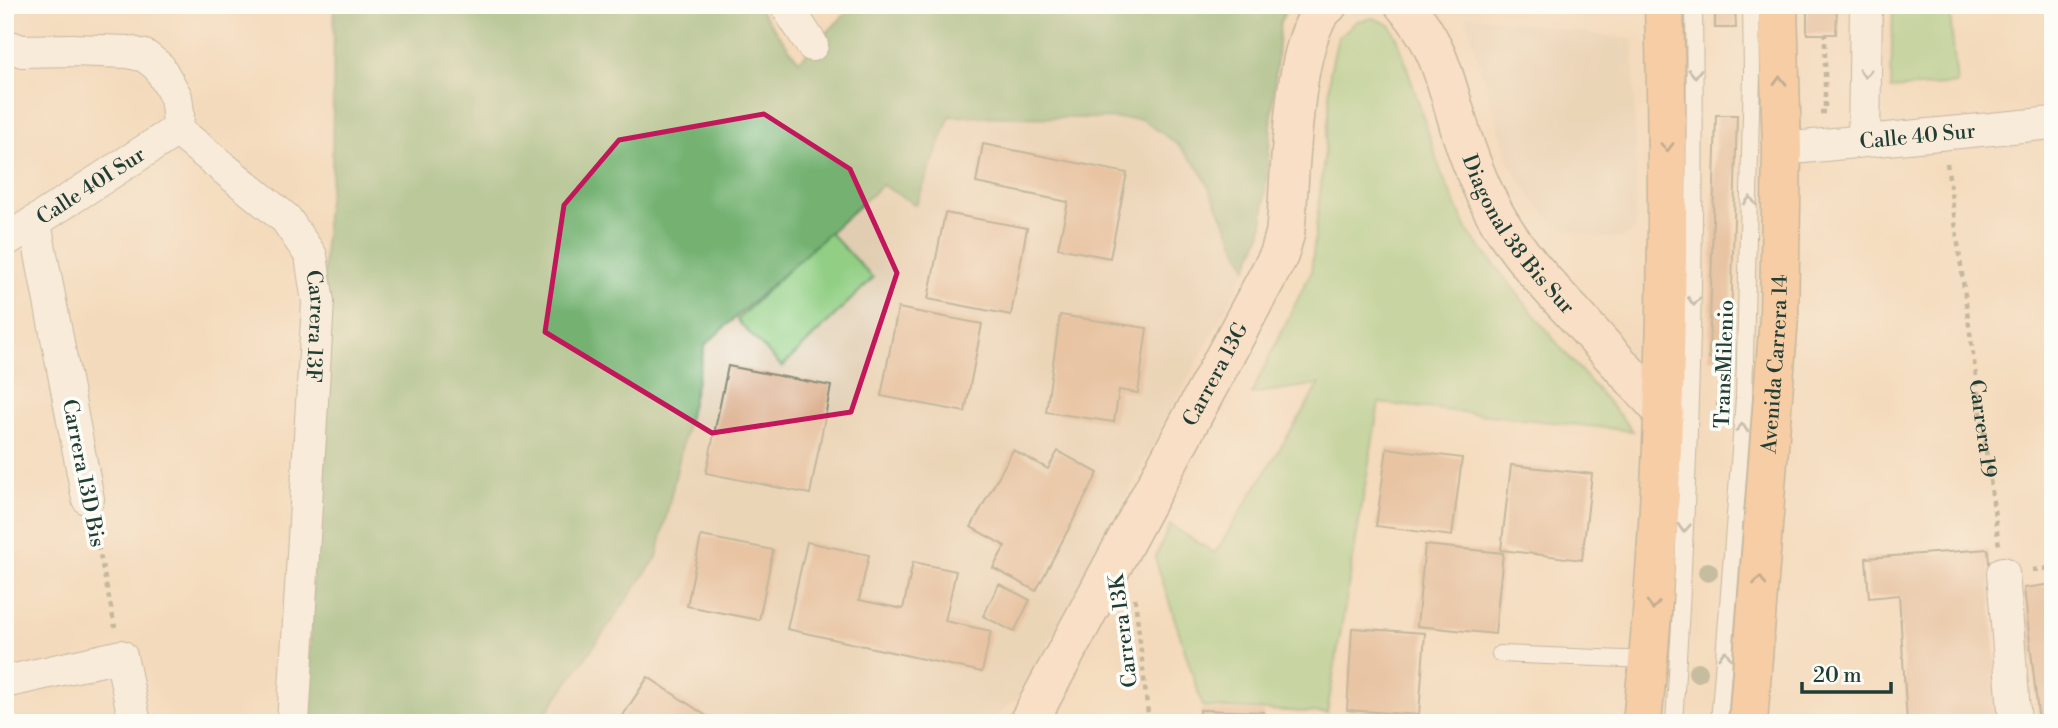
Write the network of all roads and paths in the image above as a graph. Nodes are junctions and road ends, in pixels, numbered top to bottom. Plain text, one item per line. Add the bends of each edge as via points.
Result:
1 (786, 5) edge
2 (1328, 5) edge
3 (1664, 5) edge
4 (1694, 5) edge
5 (1751, 5) edge
6 (1778, 5) edge
7 (1866, 5) edge
8 (1414, 11) edge
9 (1825, 34) dead end
10 (5, 45) edge
11 (812, 45) dead end
12 (1825, 111) dead end
13 (2053, 123) edge
14 (177, 130) junction
15 (1944, 133) junction
16 (1864, 141) junction
17 (1782, 149) junction
18 (35, 223) junction
19 (5, 241) edge
20 (1665, 414) junction
21 (88, 499) joint
22 (2003, 573) joint
23 (1134, 589) dead end
24 (1500, 654) dead end
25 (121, 656) junction
26 (1648, 660) junction
27 (5, 682) edge
28 (135, 723) edge
29 (293, 723) edge
30 (1028, 723) edge
31 (1149, 723) edge
32 (1642, 723) edge
33 (1674, 723) edge
34 (1719, 723) edge
35 (1748, 723) edge
36 (2015, 723) edge

1 - 11 street
2 - 30 street, Carrera 13G via 1311,27 1303,50 1285,234 1279,255
3 -> 20 main road via 1668,144
4 -> 33 lane, TransMilenio via 1692,355
34 -> 5 lane, TransMilenio via 1744,398
17 -> 6 main road, Avenida Carrera 14
7 -> 16 street
8 - 20 street, Diagonal 38 Bis Sur via 1443,70 1479,184 1496,217 1543,280
9 - 12 path
10 - 14 street via 22,51 145,56 159,67 176,97
13 - 15 street, Calle 40 Sur
14 - 18 street, Calle 40I Sur
14 - 29 street, Carrera 13F via 286,219 311,256 318,302
15 - 16 street, Calle 40 Sur
15 - 22 path, Carrera 19
16 - 17 street, Calle 40 Sur
35 -> 17 main road, Avenida Carrera 14 via 1777,365
18 - 19 street, Calle 40I Sur
18 - 21 street, Carrera 13D Bis
20 -> 26 main road
21 - 25 path, Carrera 13D Bis
22 - 36 street
23 - 31 path, Carrera 13K
24 - 26 lane
25 - 27 street
25 - 28 street
26 - 32 main road

